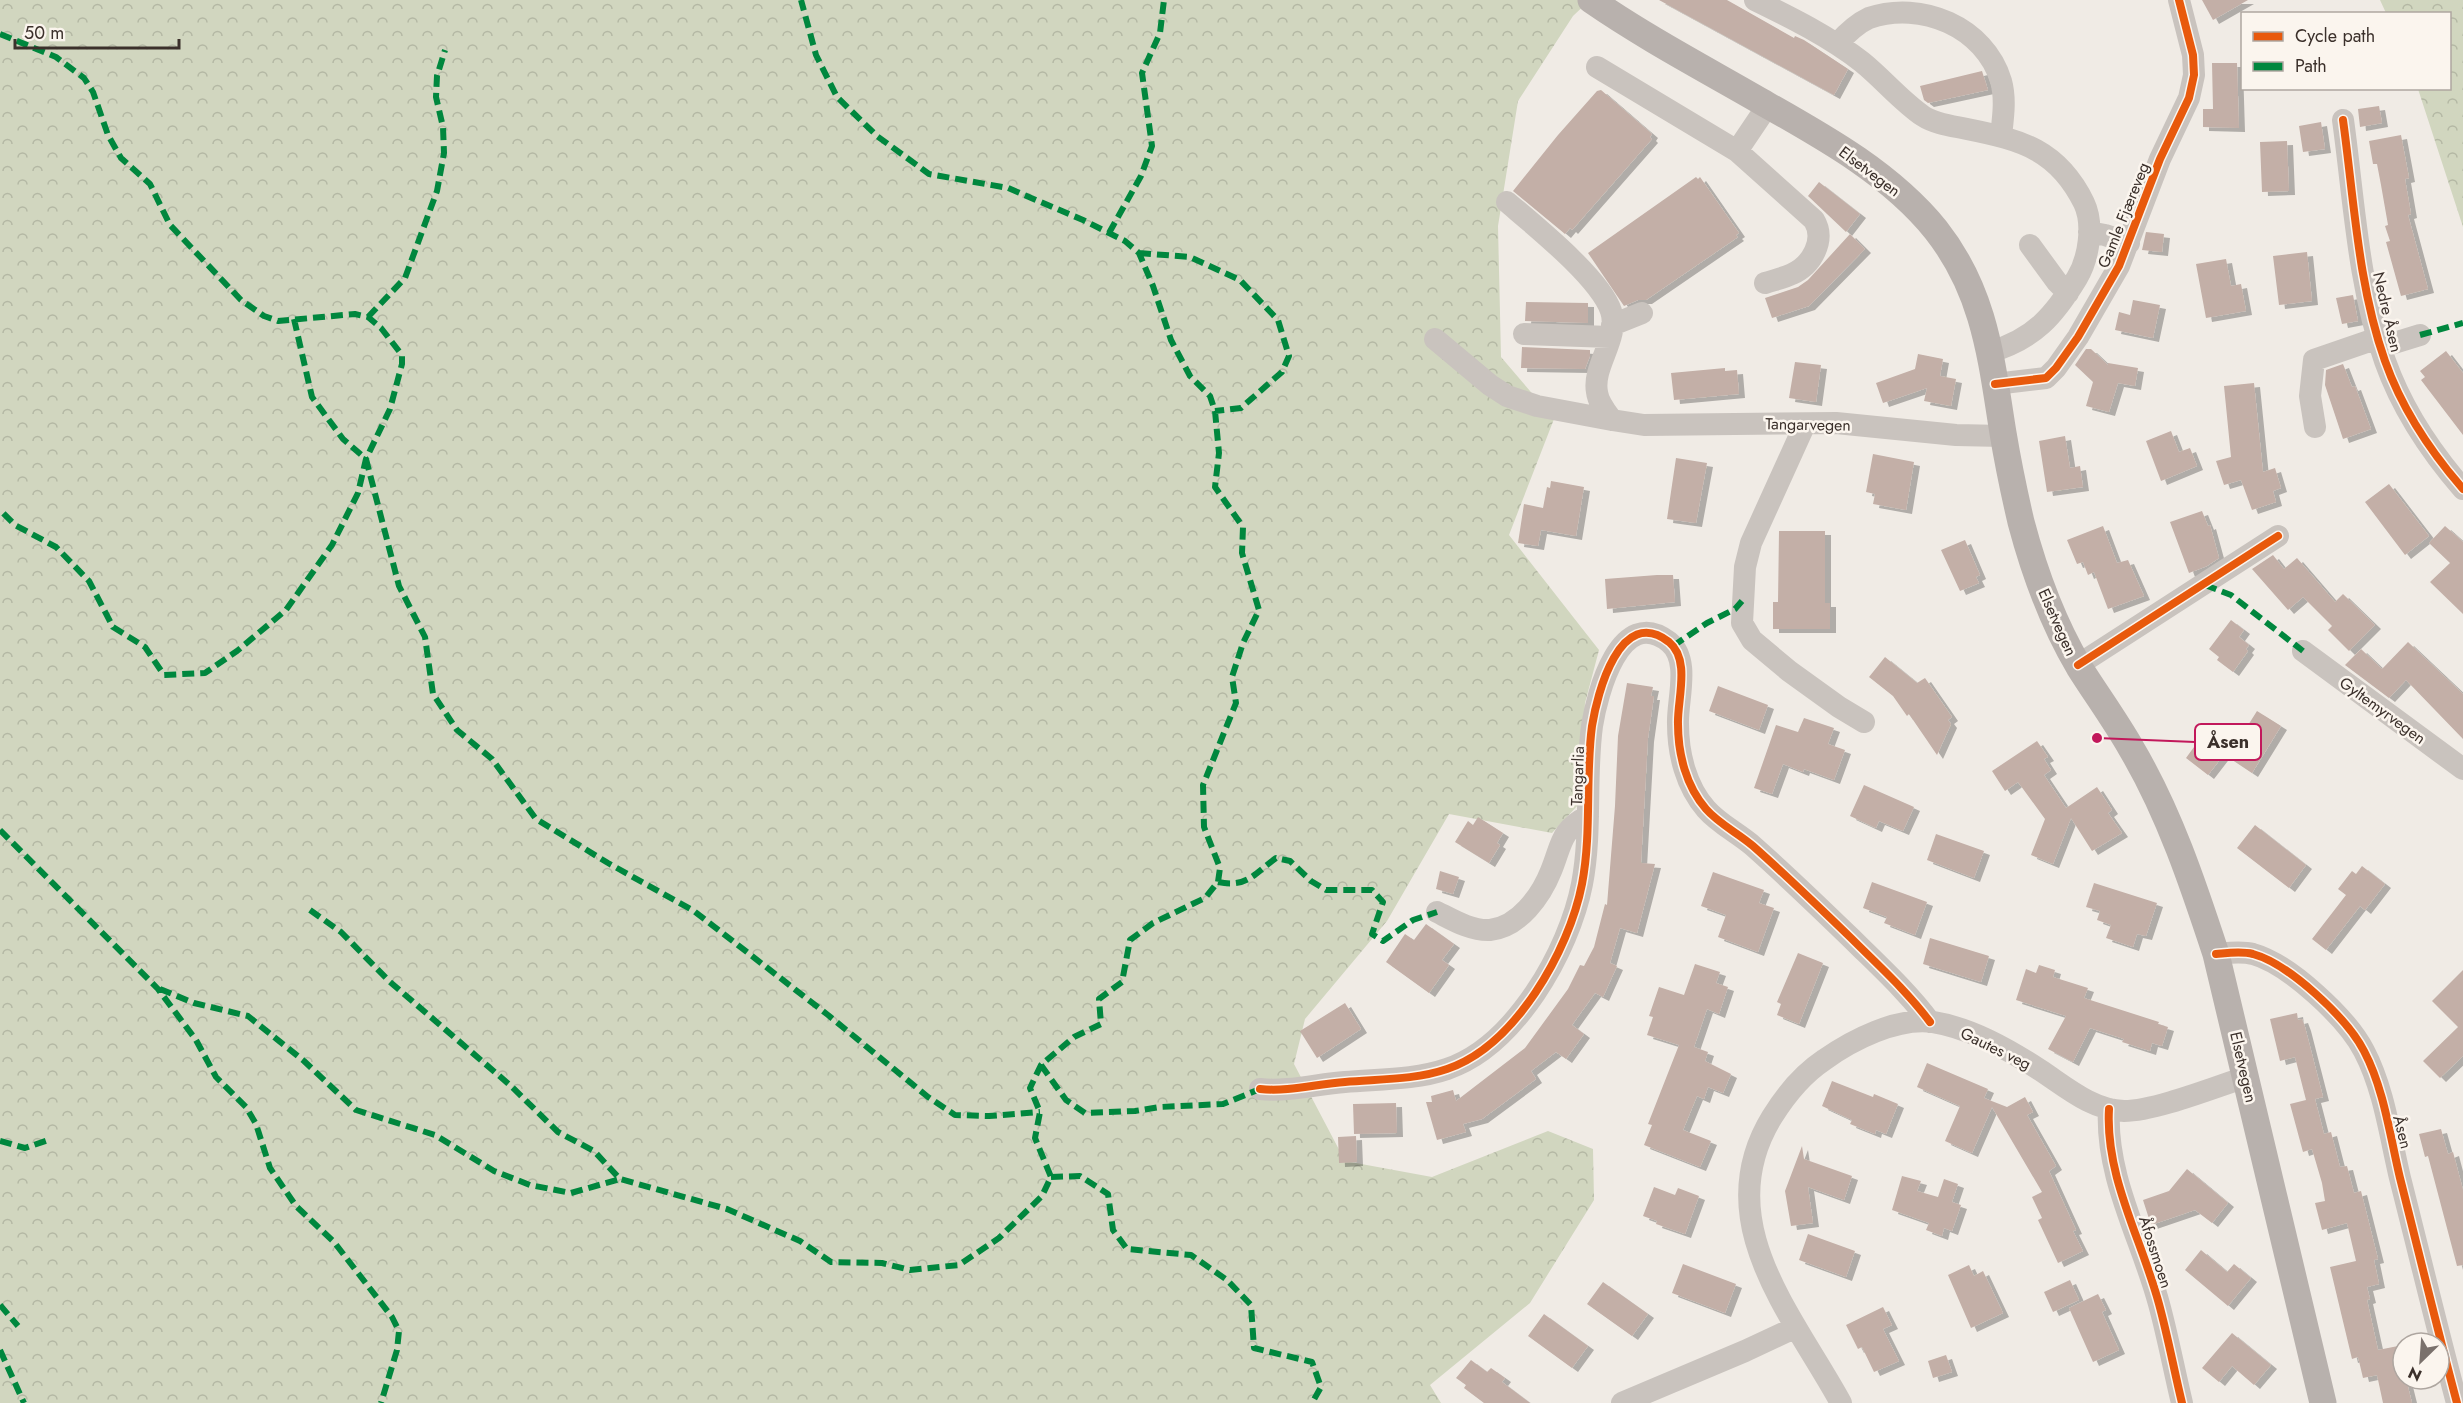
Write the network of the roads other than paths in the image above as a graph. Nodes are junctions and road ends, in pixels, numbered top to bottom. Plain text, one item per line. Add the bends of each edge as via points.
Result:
1 (1591, 0) edge
2 (1755, 0) edge
3 (2179, 0) edge
4 (1913, 6) edge
5 (1837, 45) junction
6 (1597, 67) dead end
7 (1768, 105) junction
8 (2343, 120) dead end
9 (2001, 136) junction
10 (1737, 151) junction
11 (1507, 202) dead end
12 (2090, 232) junction
13 (2129, 243) junction
14 (2030, 244) dead end
15 (1765, 283) dead end
16 (2068, 293) junction
17 (1642, 313) dead end
18 (1611, 331) junction
19 (1524, 334) dead end
20 (2420, 335) dead end
21 (1435, 339) dead end
22 (2379, 343) junction
23 (1990, 352) junction
24 (1995, 384) junction
25 (1612, 420) junction
26 (1804, 424) junction
27 (2315, 427) dead end
28 (2003, 436) junction
29 (2463, 489) edge
30 (2278, 536) dead end
31 (2302, 651) dead end
32 (2078, 665) junction
33 (1864, 722) dead end
34 (2463, 769) edge
35 (1588, 816) junction
36 (1437, 912) dead end
37 (2216, 954) junction
38 (1930, 1022) junction
39 (2246, 1077) junction
40 (1260, 1089) dead end
41 (2109, 1109) junction
42 (1794, 1328) junction
43 (1622, 1403) edge
44 (1841, 1403) edge
45 (2182, 1403) edge
46 (2323, 1403) edge
47 (2457, 1403) edge

1 - 7 main road, Elsetvegen
2 - 5 street
3 - 13 street, Gamle Fjæreveg via 2193,55 2189,98 2160,159
4 - 5 street via 1868,19 1850,30
4 - 9 street via 1955,24 1977,40 1994,62 2004,100
5 - 9 street via 1925,117
6 - 10 street
7 - 10 street
7 - 23 main road, Elsetvegen via 1888,182 1928,221 1957,259 1971,287
8 - 22 street, Nedre Åsen via 2360,245
9 - 12 street via 2039,150 2060,166 2076,186 2087,210
10 - 15 street via 1819,228 1818,245 1803,268
11 - 18 street via 1571,259 1596,288 1612,313
12 - 13 street
12 - 16 street via 2081,272
13 - 24 street, Gamle Fjæreveg via 2106,291 2056,368 2046,378
14 - 16 street
16 - 23 street via 2035,332
17 - 18 street
18 - 19 street
18 - 25 street via 1596,391
20 - 22 street
21 - 25 street, Tangarvegen via 1507,396 1537,406
22 - 27 street via 2314,360 2310,396
22 - 29 street, Nedre Åsen via 2414,422
23 - 24 main road, Elsetvegen
24 - 28 main road, Elsetvegen
25 - 26 street, Tangarvegen via 1644,425
26 - 28 street, Tangarvegen
26 - 33 street via 1751,543 1745,567 1742,623 1752,640 1789,671
28 - 32 main road, Elsetvegen via 2030,552 2052,612
30 - 32 street
31 - 34 street, Gyltemyrvegen
32 - 37 main road, Elsetvegen via 2132,749 2157,800 2196,891
35 - 36 street via 1567,831 1545,886 1534,902 1506,924 1490,930 1473,928
35 - 38 street, Tangarlia via 1592,729 1600,693 1623,643 1641,633 1654,634 1667,640 1678,655 1680,753 1693,792 1707,810 1750,843 1810,899
35 - 40 street, Tangarlia via 1586,858 1572,923 1540,985 1493,1041 1449,1069 1421,1076
37 - 39 main road, Elsetvegen
37 - 47 street, Åsen via 2254,955 2275,965 2327,1004 2363,1049 2385,1115
38 - 41 street, Gautes veg via 1993,1042 2079,1096
38 - 42 street, Gautes veg via 1893,1026 1859,1039 1818,1064 1777,1108 1758,1144 1749,1183 1752,1221 1770,1281
39 - 41 street, Gautes veg via 2141,1109
39 - 46 main road, Elsetvegen
41 - 45 street, Åfossmoen via 2112,1157 2159,1304
42 - 43 street
42 - 44 street, Gautes veg

